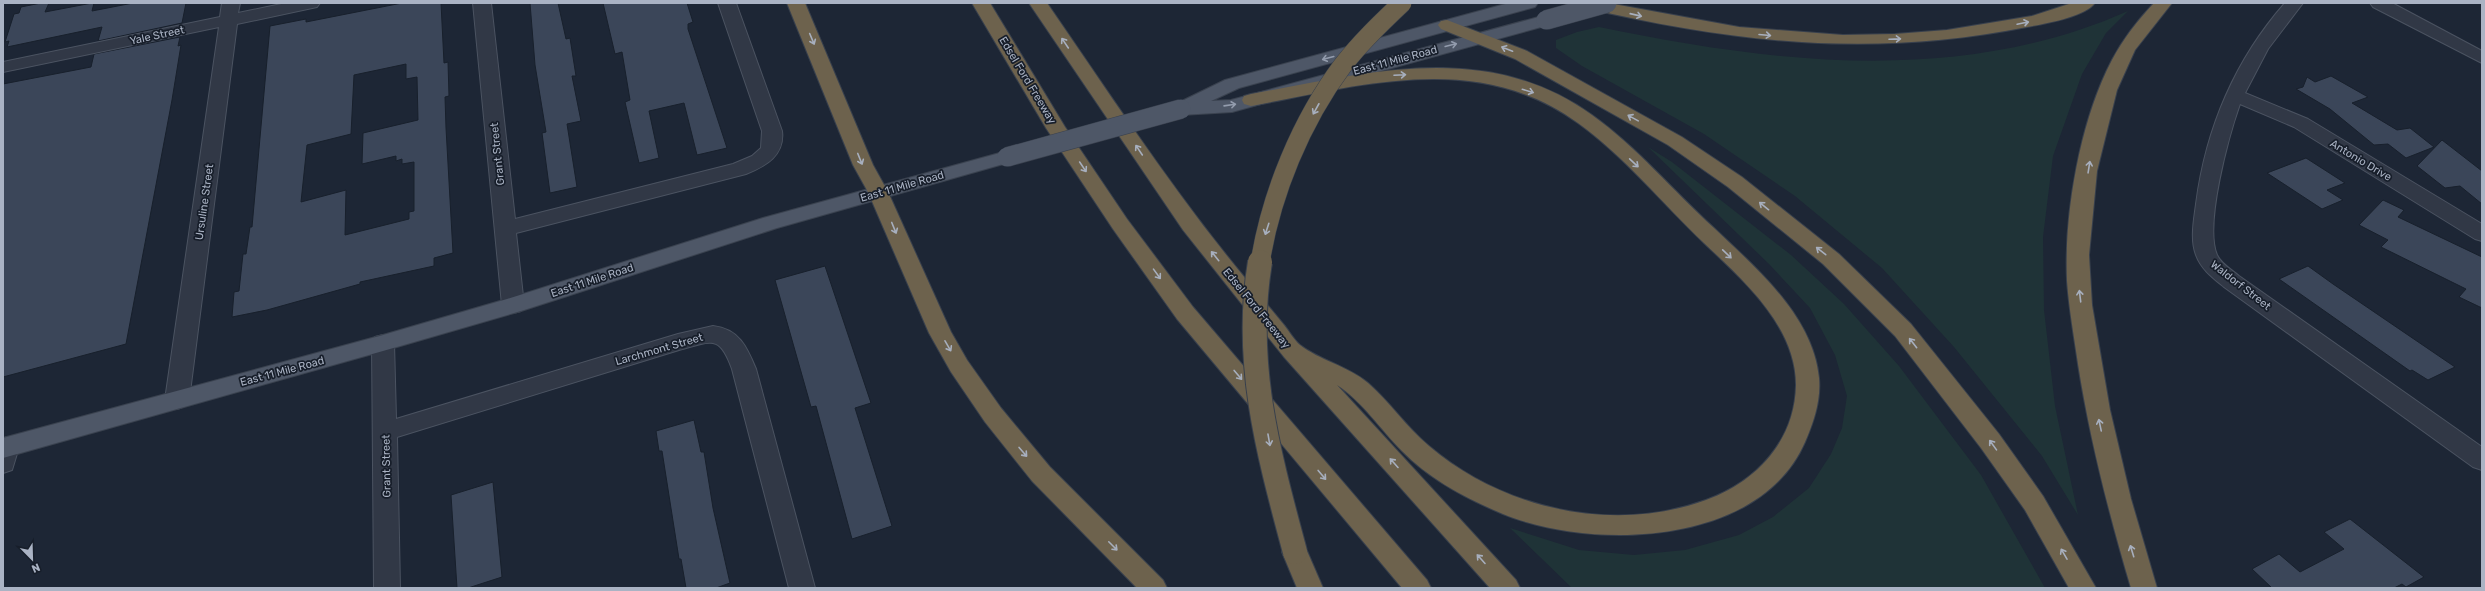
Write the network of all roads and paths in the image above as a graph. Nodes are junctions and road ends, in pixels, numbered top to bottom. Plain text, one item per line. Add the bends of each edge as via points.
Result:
1 (311, 3) edge
2 (482, 3) edge
3 (727, 3) edge
4 (796, 3) edge
5 (981, 3) edge
6 (1038, 3) edge
7 (1402, 3) edge
8 (1529, 3) edge
9 (1585, 3) edge
10 (1607, 3) edge
11 (2086, 3) edge
12 (2163, 3) edge
13 (2294, 3) edge
14 (2379, 3) edge
15 (230, 12) edge
16 (1447, 25) junction
17 (1478, 38) junction
18 (2482, 58) edge
19 (3, 66) edge
20 (2236, 96) junction
21 (1251, 100) junction
22 (1181, 109) junction
23 (878, 192) junction
24 (504, 229) junction
25 (2482, 234) edge
26 (513, 305) junction
27 (383, 343) junction
28 (1292, 351) junction
29 (177, 400) junction
30 (386, 431) junction
31 (4, 453) edge
32 (2482, 460) edge
33 (387, 588) edge
34 (802, 588) edge
35 (1154, 588) edge
36 (1310, 588) edge
37 (1418, 588) edge
38 (1507, 588) edge
39 (2083, 588) edge
40 (2144, 588) edge

1 - 15 street, Yale Street
2 - 24 street, Grant Street
3 - 24 street via 772,131 773,145 768,154 739,169
4 -> 23 highway via 863,166
5 -> 37 highway, Edsel Ford Freeway via 1056,128 1120,224 1185,313
28 -> 6 highway, Edsel Ford Freeway via 1190,225
7 -> 36 highway, bridge via 1343,66 1305,128 1295,147 1265,234 1257,275 1255,368 1276,483 1295,552
8 - 16 main road, East 11 Mile Road
9 -> 11 highway via 1694,26 1756,34 1845,40 1941,37 2048,17
10 - 17 main road, East 11 Mile Road, bridge
40 -> 12 highway via 2115,493 2095,398 2078,278 2082,214 2100,114 2117,68 2139,30
13 - 20 street, Waldorf Street via 2261,43
14 - 18 street
15 - 19 street, Yale Street
15 - 29 street, Ursuline Street
16 - 17 highway
16 -> 22 main road, East 11 Mile Road via 1232,84
21 -> 17 main road, East 11 Mile Road
39 -> 17 highway via 2034,503 1990,441 1902,330 1831,259 1735,182 1675,141 1521,55
20 - 25 street, Antonio Drive via 2301,123
20 - 32 street, Waldorf Street via 2219,137 2208,184 2204,235 2208,259 2260,301
22 -> 21 main road, East 11 Mile Road via 1232,106
21 -> 28 highway via 1390,76 1445,72 1489,80 1542,95 1565,105 1586,119 1638,166 1738,264 1778,309 1801,350 1809,390 1798,434 1785,456 1740,498 1707,513 1664,522 1623,526 1542,517 1495,498 1445,472 1417,450 1352,384
22 - 23 main road, East 11 Mile Road, bridge
23 - 26 main road, East 11 Mile Road via 770,223
23 -> 35 highway via 940,333 974,389 1041,474
24 - 26 street, Grant Street
26 - 27 main road, East 11 Mile Road
27 - 29 main road, East 11 Mile Road
27 - 30 street, Grant Street
38 -> 28 highway, Edsel Ford Freeway
29 - 31 main road, East 11 Mile Road
30 - 33 street, Grant Street
30 - 34 street, Larchmont Street via 678,342 720,334 730,338 736,346 744,369

